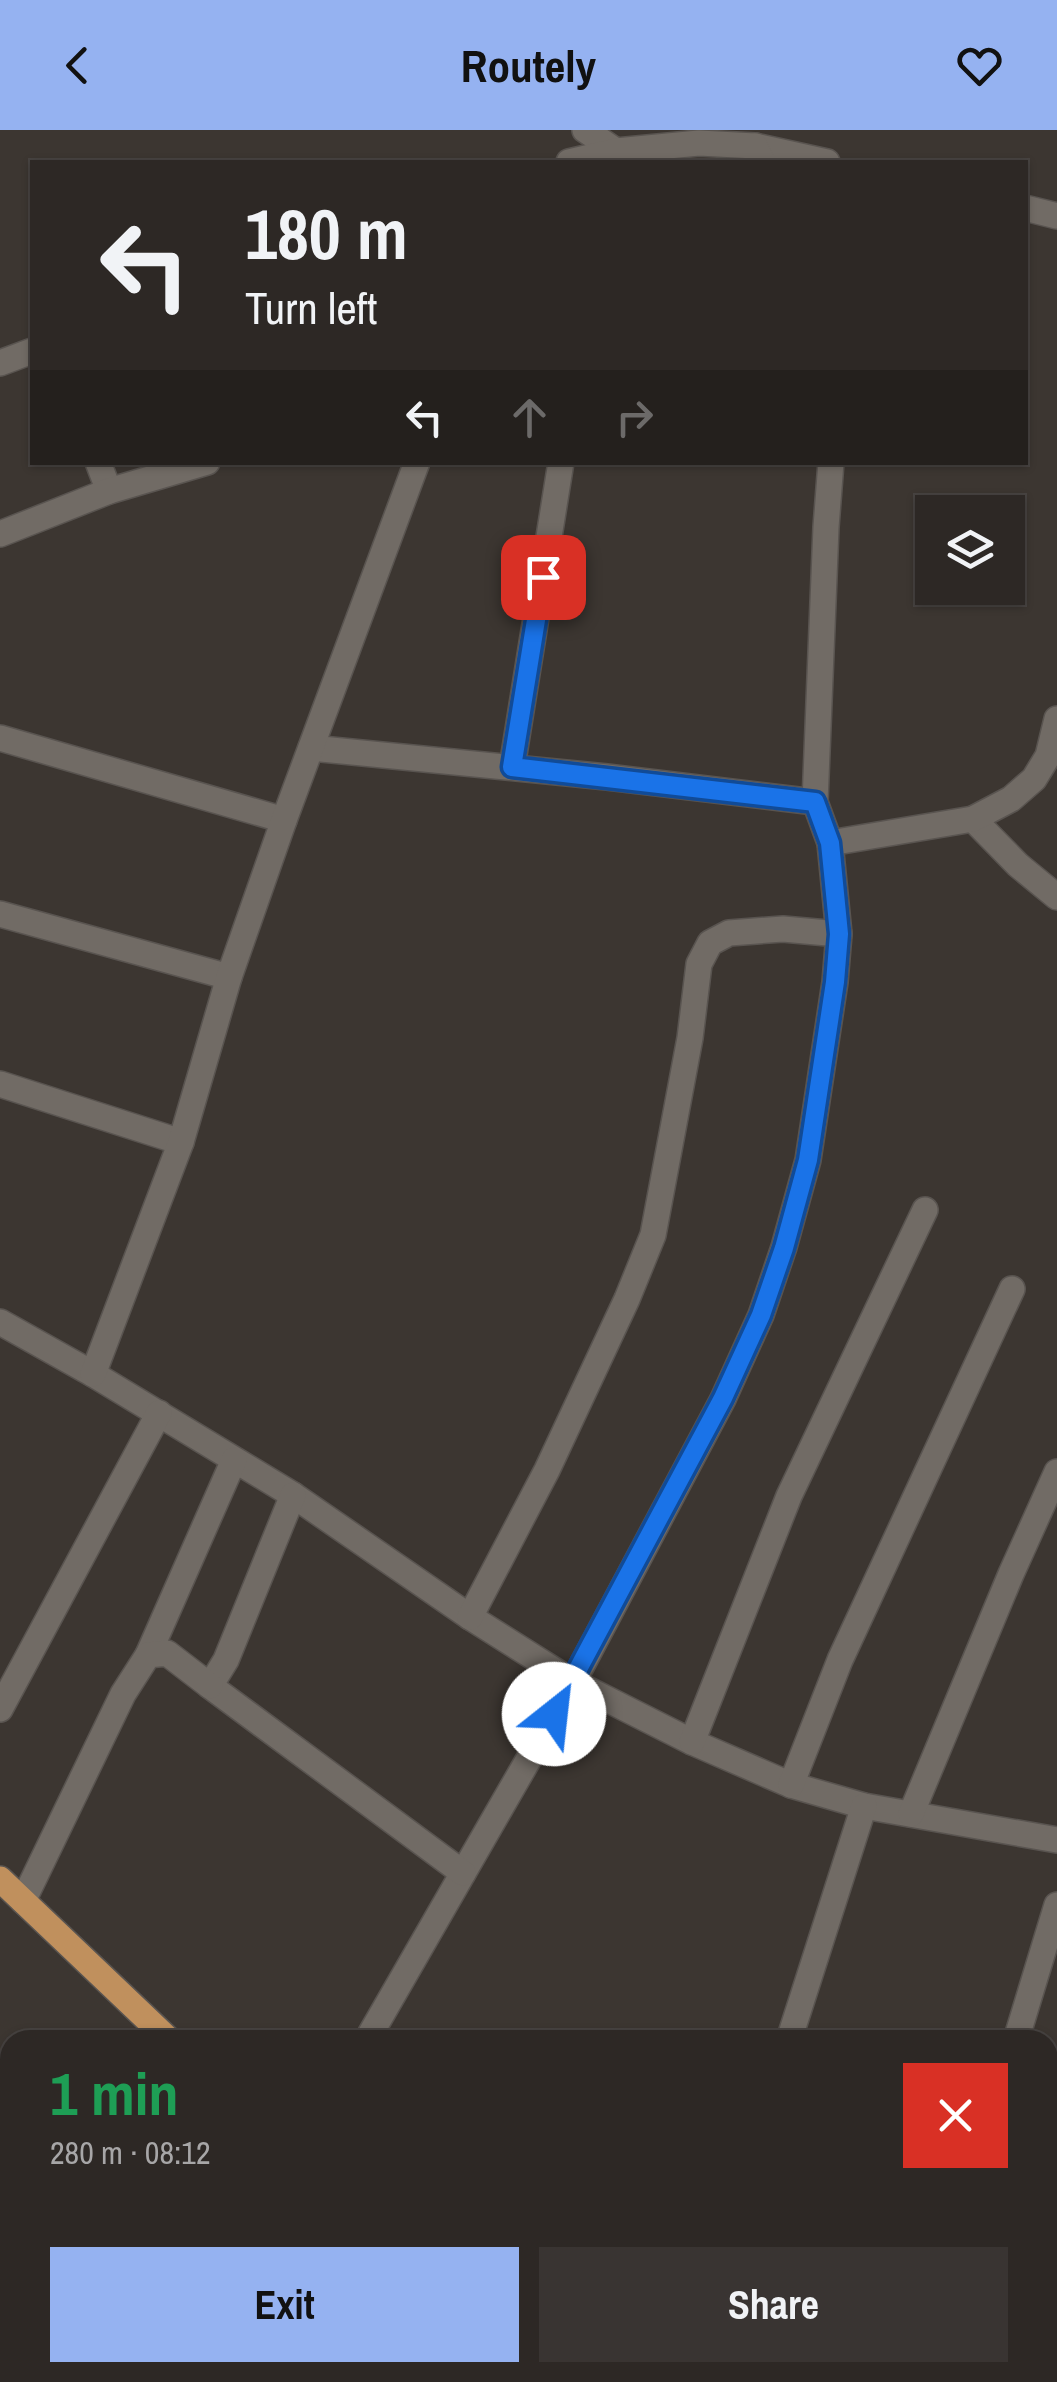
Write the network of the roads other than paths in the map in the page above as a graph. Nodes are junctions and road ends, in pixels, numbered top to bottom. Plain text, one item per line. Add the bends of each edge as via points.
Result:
1 (585, 130) edge
2 (616, 150) junction
3 (759, 154) edge
4 (576, 160) edge
5 (810, 160) edge
6 (1028, 209) edge
7 (1057, 216) edge
8 (30, 352) edge
9 (0, 363) edge
10 (99, 465) edge
11 (197, 465) edge
12 (416, 465) edge
13 (561, 465) edge
14 (831, 465) edge
15 (109, 491) junction
16 (0, 534) edge
17 (1057, 719) edge
18 (0, 738) edge
19 (311, 748) junction
20 (512, 767) junction
21 (815, 802) junction
22 (973, 818) junction
23 (284, 820) junction
24 (830, 843) junction
25 (1057, 897) edge
26 (0, 914) edge
27 (839, 934) junction
28 (230, 978) junction
29 (0, 1084) edge
30 (181, 1142) junction
31 (925, 1210) dead end
32 (1012, 1289) dead end
33 (0, 1322) edge
34 (93, 1374) junction
35 (159, 1414) junction
36 (234, 1460) junction
37 (1057, 1472) edge
38 (293, 1495) junction
39 (470, 1617) junction
40 (148, 1654) junction
41 (573, 1682) junction
42 (210, 1686) junction
43 (0, 1709) edge
44 (692, 1742) junction
45 (791, 1784) junction
46 (864, 1806) junction
47 (910, 1814) junction
48 (1057, 1840) edge
49 (463, 1873) junction
50 (0, 1879) edge
51 (22, 1901) junction
52 (1057, 1905) edge
53 (158, 2030) edge
54 (373, 2030) edge
55 (793, 2030) edge
56 (1019, 2030) edge

1 - 2 street
2 - 3 street via 699,144
2 - 4 street
3 - 5 street
6 - 7 street
8 - 9 street
10 - 15 street
11 - 15 street
12 - 19 street
13 - 20 street
14 - 21 street
15 - 16 street
17 - 22 street via 1034,779
18 - 23 street
19 - 20 street
19 - 23 street
20 - 21 street
21 - 24 street
22 - 24 street
22 - 25 street
23 - 28 street
24 - 27 street
26 - 28 street
27 - 39 street via 729,933 710,943 698,964 652,1236 547,1470
27 - 41 street via 808,1160 761,1315
28 - 30 street
29 - 30 street
30 - 34 street
31 - 44 street via 789,1496
32 - 45 street via 840,1660
33 - 34 street
34 - 35 street
35 - 36 street
35 - 43 street
36 - 38 street
36 - 40 street
37 - 47 street
38 - 39 street
38 - 42 street
39 - 41 street
40 - 42 street via 167,1653
40 - 51 street
41 - 44 street
41 - 49 street
42 - 49 street
44 - 45 street
45 - 46 street
46 - 47 street
46 - 55 street
47 - 48 street
49 - 54 street
50 - 51 main road
51 - 53 main road
52 - 56 street

